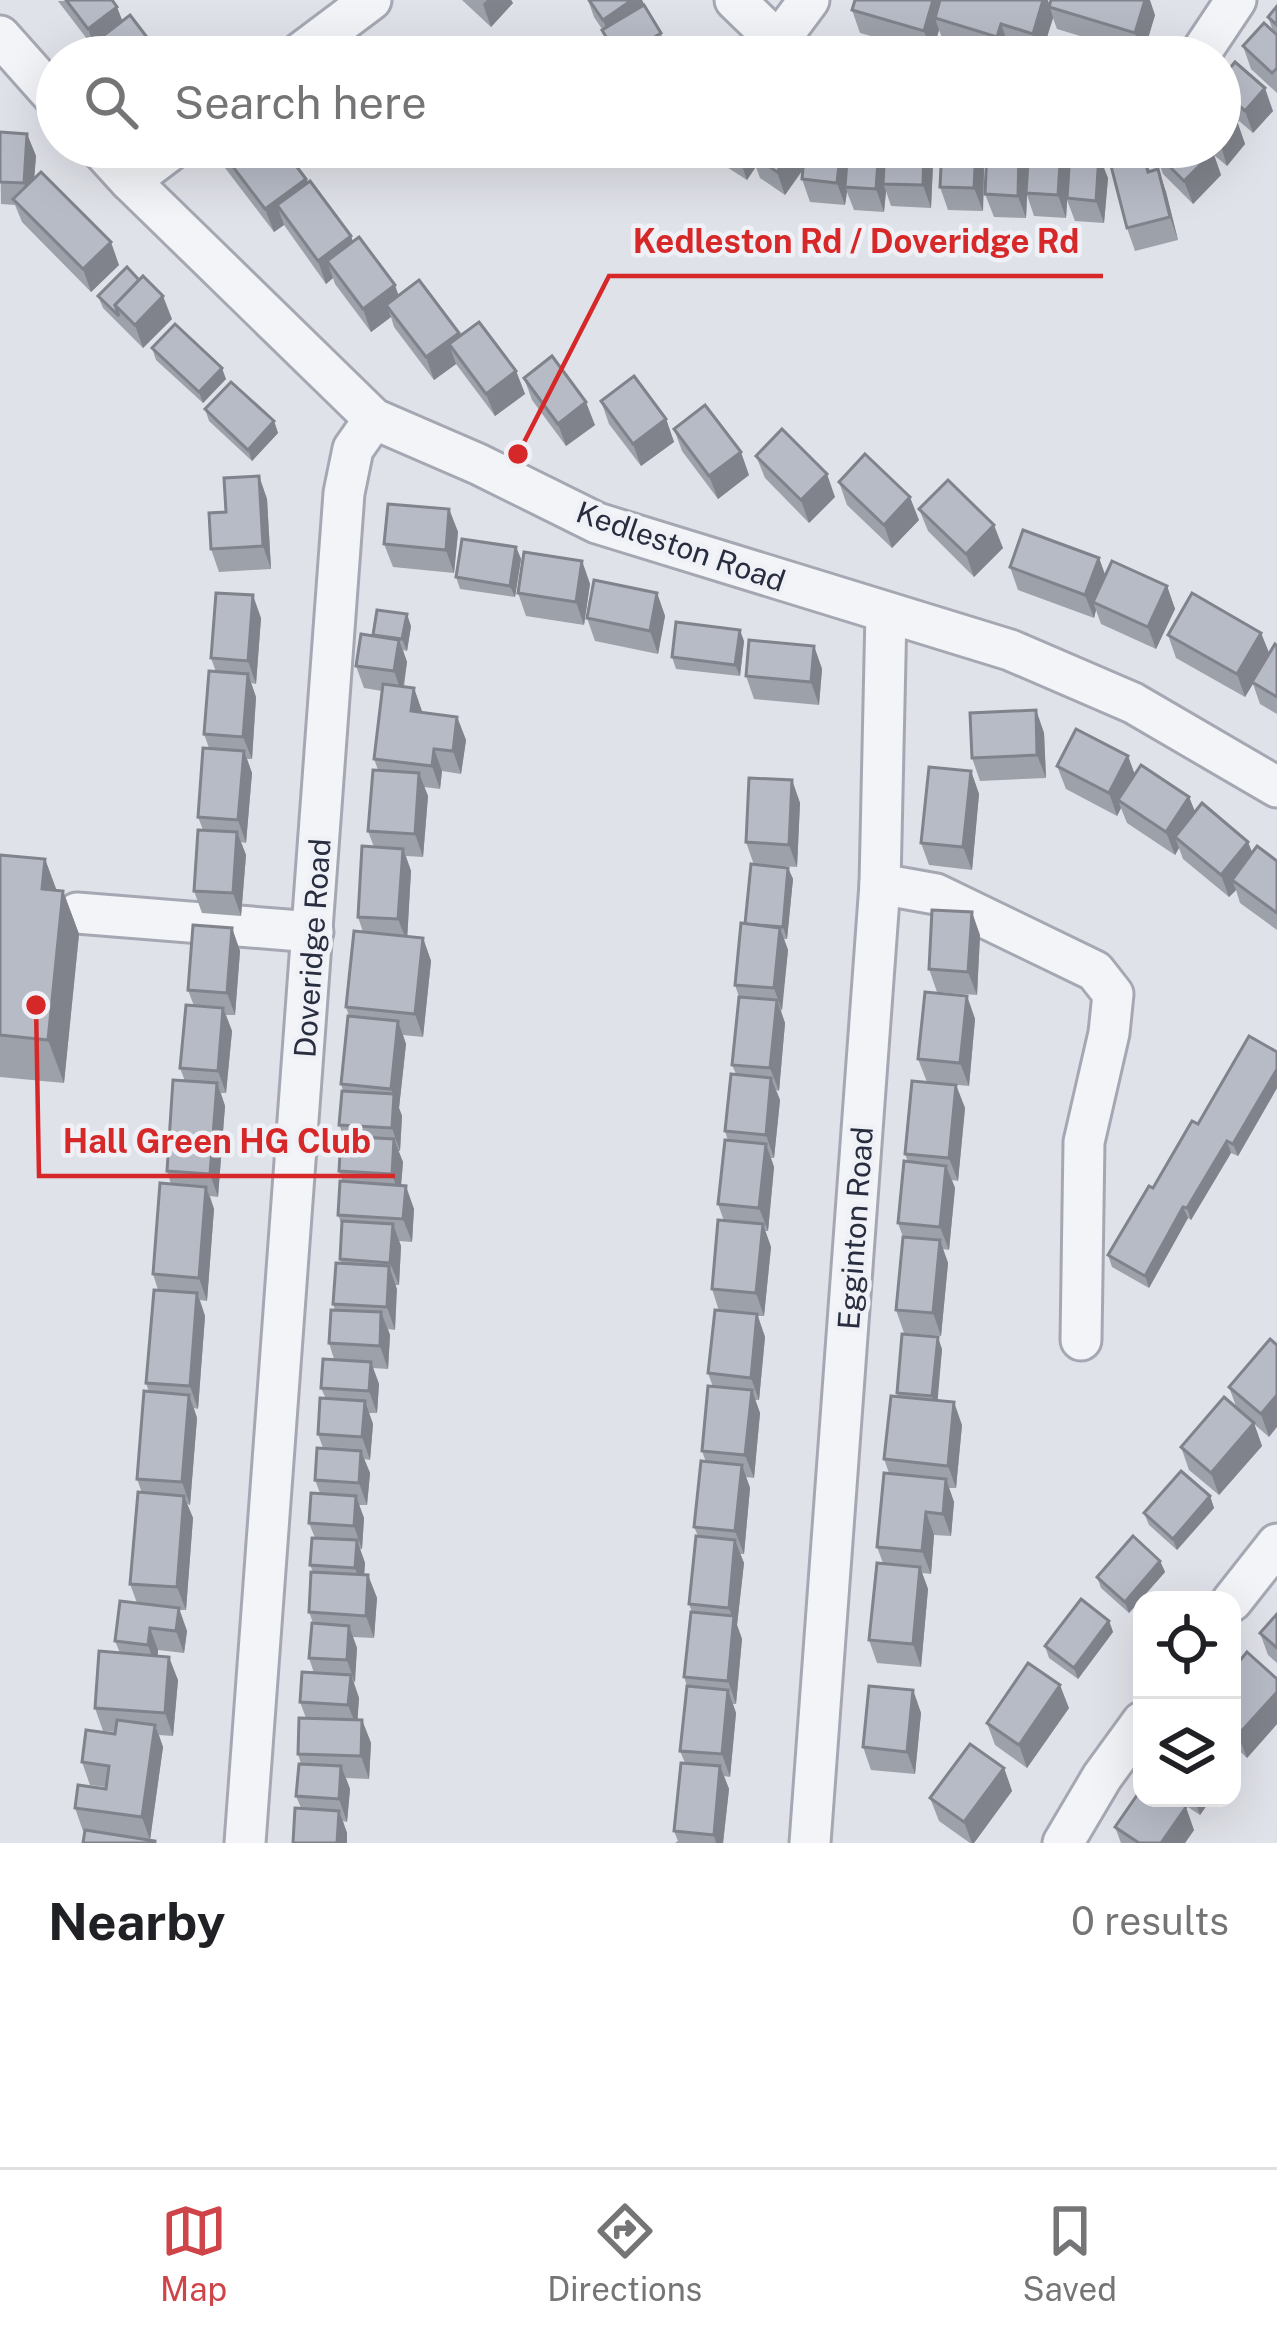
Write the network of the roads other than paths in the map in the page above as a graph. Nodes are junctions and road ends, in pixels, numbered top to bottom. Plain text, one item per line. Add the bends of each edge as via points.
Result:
1 (370, 0) edge
2 (735, 0) edge
3 (809, 0) edge
4 (1236, 0) edge
5 (0, 36) edge
6 (323, 36) edge
7 (772, 36) edge
8 (792, 36) edge
9 (1212, 36) edge
10 (36, 76) edge
11 (118, 168) edge
12 (147, 168) edge
13 (130, 181) junction
14 (374, 418) junction
15 (886, 613) junction
16 (1277, 788) edge
17 (880, 884) junction
18 (77, 914) dead end
19 (314, 932) junction
20 (1081, 1340) dead end
21 (1277, 1544) edge
22 (1239, 1591) edge
23 (1133, 1734) edge
24 (245, 1843) edge
25 (810, 1843) edge
26 (1063, 1843) edge

1 - 6 street
2 - 7 street
3 - 8 street
4 - 9 street
5 - 10 street
11 - 13 street, Kedleston Road
12 - 13 street
13 - 14 street, Kedleston Road
14 - 15 street, Kedleston Road via 597,523
14 - 19 street, Doveridge Road via 353,448 344,493
15 - 16 street, Kedleston Road via 1010,650 1133,703
15 - 17 street, Egginton Road
17 - 20 street via 936,894 1095,971 1113,994 1084,1142
17 - 25 street, Egginton Road
18 - 19 street
19 - 24 street, Doveridge Road
21 - 22 street
23 - 26 street

